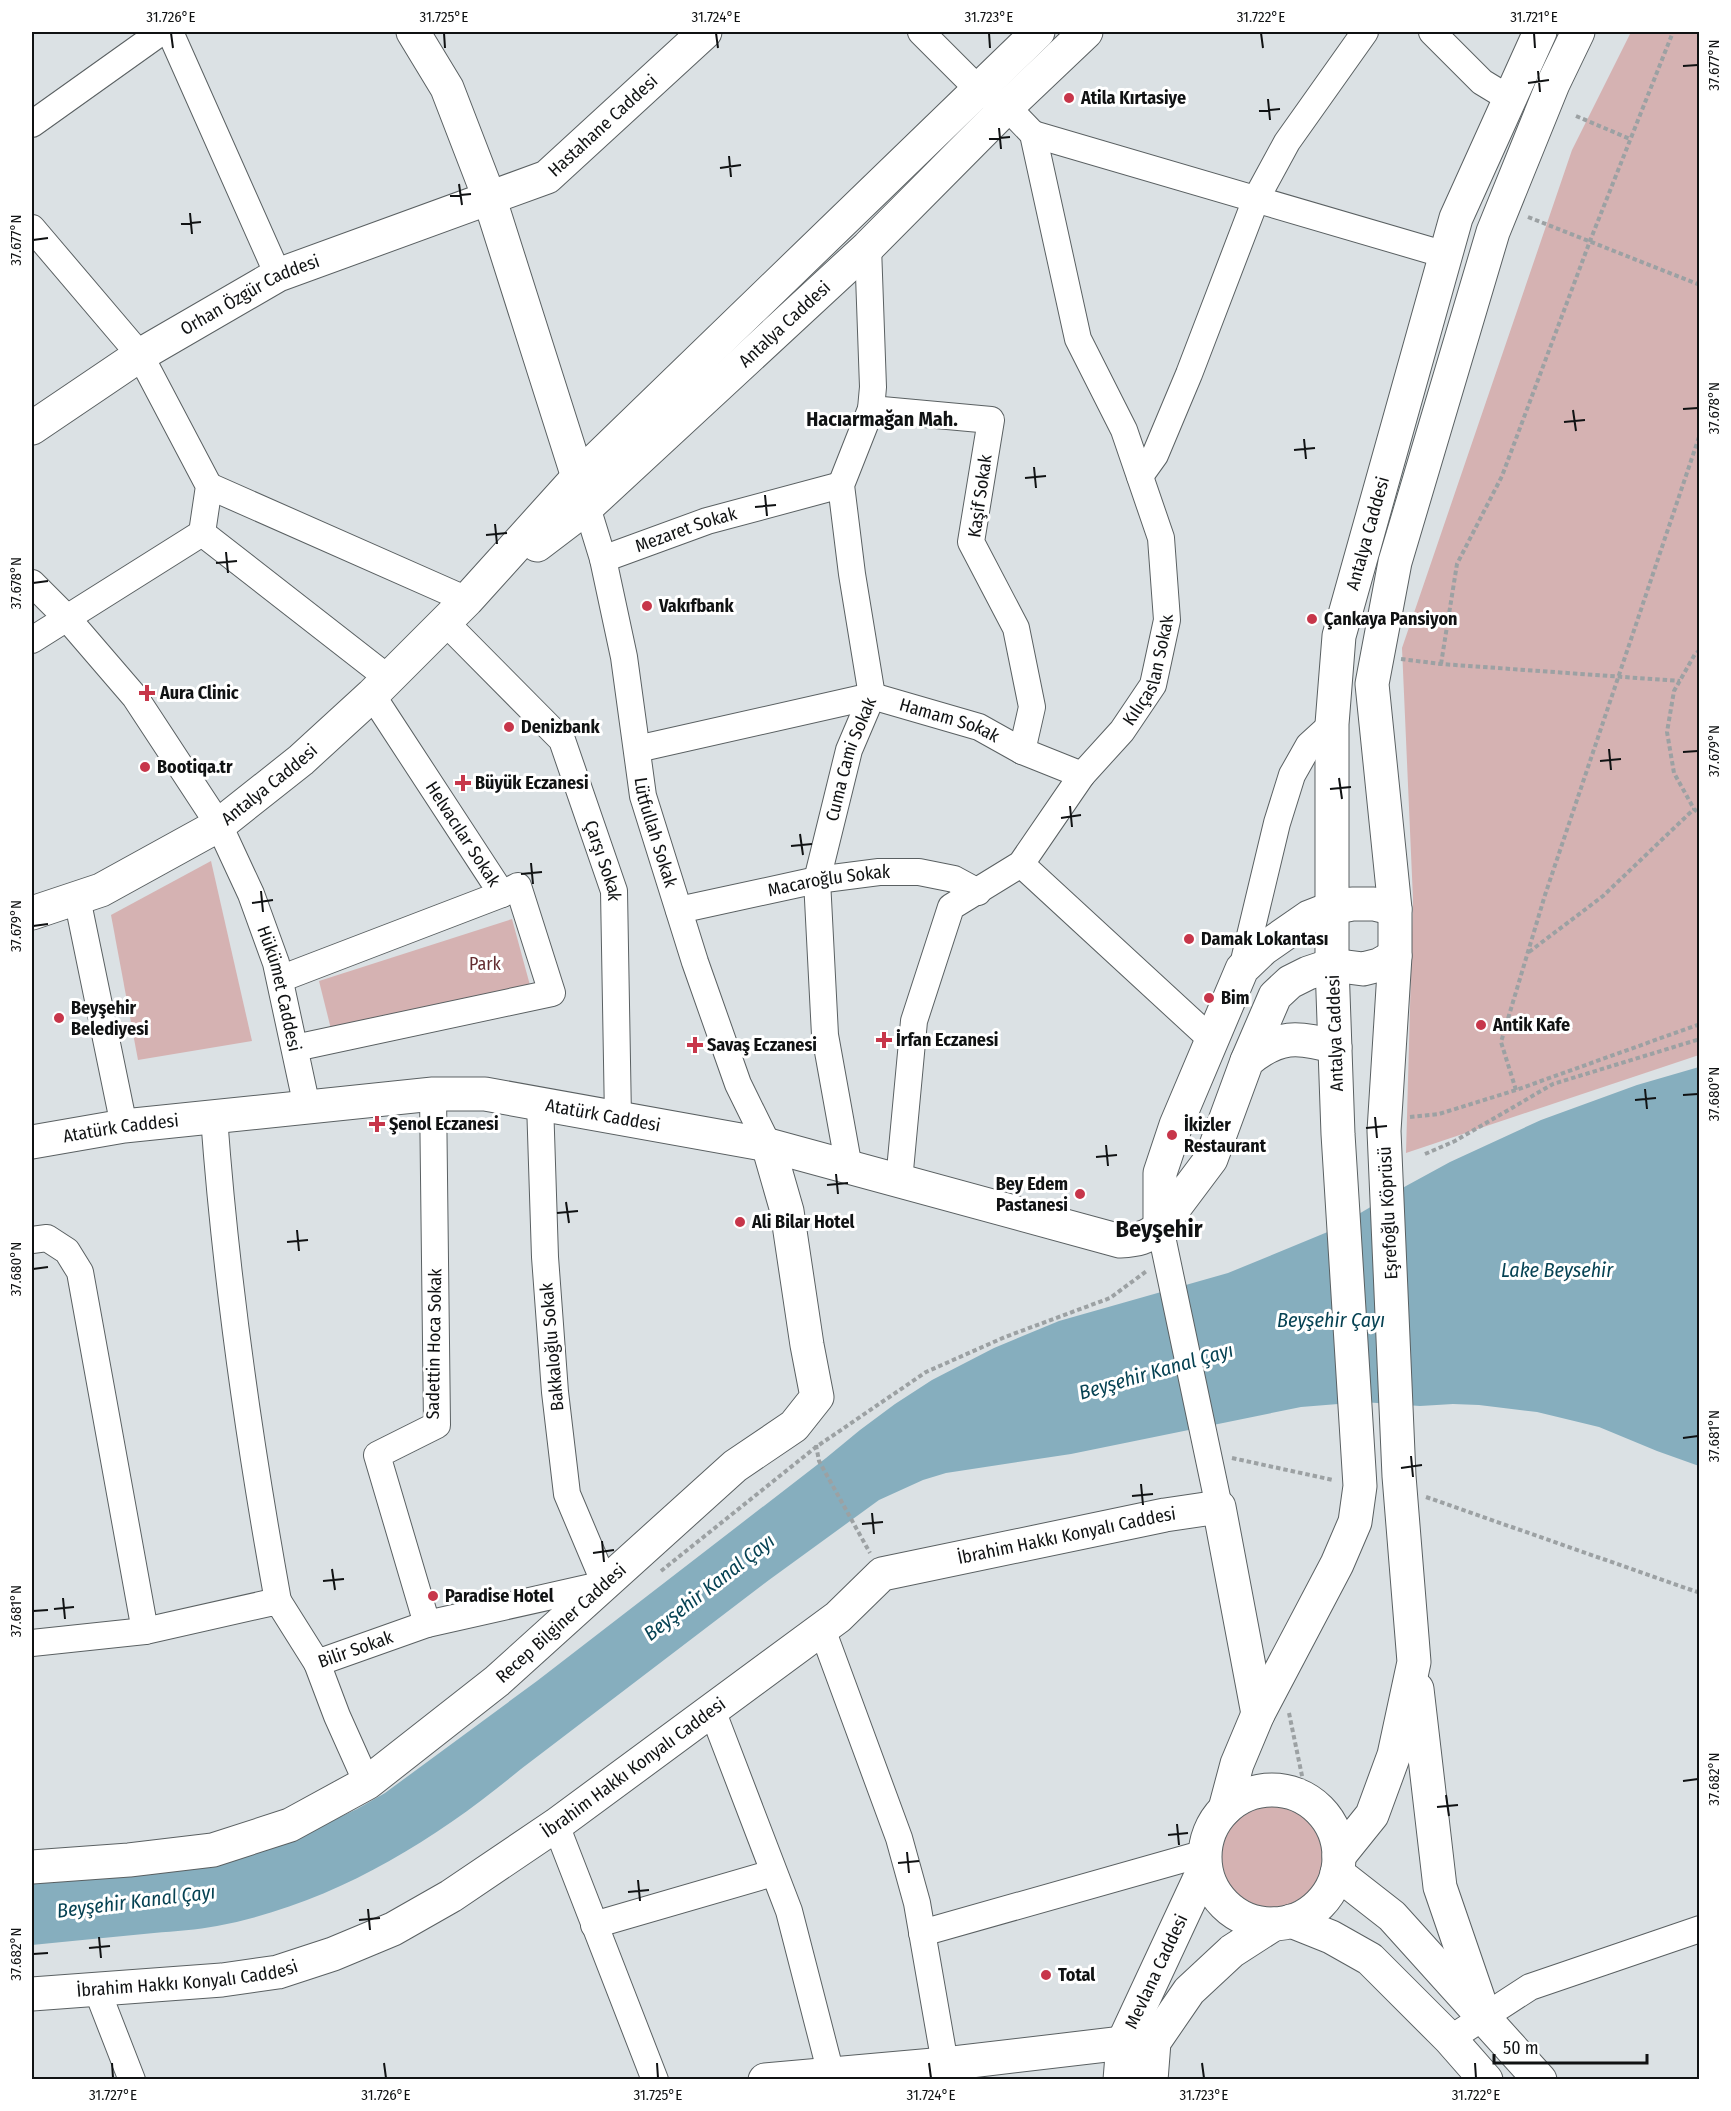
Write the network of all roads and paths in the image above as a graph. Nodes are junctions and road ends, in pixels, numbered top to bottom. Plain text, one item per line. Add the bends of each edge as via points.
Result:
1 (162, 32) edge
2 (170, 32) edge
3 (413, 32) edge
4 (705, 32) edge
5 (921, 32) edge
6 (1038, 32) edge
7 (1086, 32) edge
8 (1365, 32) edge
9 (1432, 32) edge
10 (1540, 32) edge
11 (1578, 32) edge
12 (1673, 32) edge
13 (979, 90) junction
14 (1510, 99) junction
15 (1007, 107) junction
16 (1576, 116) dead end
17 (32, 124) edge
18 (1032, 134) junction
19 (1630, 139) junction
20 (489, 197) junction
21 (1256, 199) junction
22 (1503, 209) junction
23 (32, 228) edge
24 (1590, 241) junction
25 (868, 247) junction
26 (1446, 255) junction
27 (278, 275) junction
28 (1700, 285) edge
29 (140, 356) junction
30 (871, 409) junction
31 (32, 428) edge
32 (1700, 434) edge
33 (1140, 476) junction
34 (841, 485) junction
35 (209, 486) junction
36 (582, 492) junction
37 (202, 533) junction
38 (603, 559) junction
39 (32, 583) edge
40 (456, 611) junction
41 (67, 618) junction
42 (32, 640) edge
43 (1700, 650) edge
44 (1378, 656) junction
45 (1441, 664) junction
46 (1618, 677) junction
47 (1680, 681) junction
48 (380, 687) junction
49 (872, 696) junction
50 (1332, 724) junction
51 (637, 749) junction
52 (1022, 751) junction
53 (1082, 775) junction
54 (1694, 809) junction
55 (1700, 814) edge
56 (219, 825) junction
57 (1021, 864) junction
58 (817, 880) junction
59 (978, 892) junction
60 (502, 894) junction
61 (76, 898) junction
62 (1332, 908) junction
63 (1395, 909) junction
64 (679, 910) junction
65 (32, 913) edge
66 (1528, 953) junction
67 (1395, 956) junction
68 (1332, 965) junction
69 (1242, 969) junction
70 (280, 979) junction
71 (1700, 1024) edge
72 (1700, 1039) edge
73 (1212, 1040) junction
74 (1335, 1047) junction
75 (295, 1048) junction
76 (1247, 1061) junction
77 (1516, 1090) junction
78 (433, 1094) junction
79 (540, 1102) junction
80 (307, 1107) junction
81 (214, 1117) junction
82 (618, 1118) junction
83 (1384, 1125) junction
84 (124, 1126) junction
85 (32, 1142) edge
86 (768, 1145) junction
87 (1425, 1155) dead end
88 (849, 1168) junction
89 (899, 1181) junction
90 (32, 1240) edge
91 (1164, 1251) junction
92 (1209, 1453) junction
93 (819, 1461) dead end
94 (1360, 1480) junction
95 (1400, 1484) junction
96 (1219, 1507) junction
97 (861, 1537) dead end
98 (652, 1578) dead end
99 (605, 1584) junction
100 (1700, 1593) edge
101 (278, 1601) junction
102 (427, 1624) junction
103 (822, 1629) junction
104 (145, 1630) junction
105 (32, 1643) edge
106 (1414, 1662) junction
107 (317, 1663) junction
108 (1280, 1672) junction
109 (712, 1710) junction
110 (1258, 1714) junction
111 (367, 1783) junction
112 (1307, 1800) junction
113 (1225, 1809) junction
114 (556, 1825) junction
115 (1205, 1860) junction
116 (1338, 1865) junction
117 (32, 1867) edge
118 (773, 1873) junction
119 (1283, 1922) junction
120 (594, 1925) junction
121 (1700, 1929) edge
122 (922, 1933) junction
123 (97, 1990) junction
124 (32, 1994) edge
125 (1485, 2018) junction
126 (1450, 2039) junction
127 (1138, 2043) junction
128 (945, 2072) edge
129 (831, 2074) junction
130 (132, 2079) edge
131 (655, 2079) edge
132 (765, 2079) edge
133 (1120, 2079) edge
134 (1151, 2079) edge
135 (1486, 2079) edge
136 (1540, 2079) edge

1 - 17 street
2 - 27 street
3 - 20 main road via 447,88
4 - 20 main road, Hastahane Caddesi via 547,177
5 - 13 street
6 - 13 main road, Antalya Caddesi
7 - 15 main road, Antalya Caddesi
8 - 21 street via 1287,142
9 - 14 street via 1482,82
10 - 14 main road, Antalya Caddesi
11 - 22 main road, Antalya Caddesi
12 - 19 path
13 - 15 street
13 - 36 main road, Antalya Caddesi
14 - 26 main road, Antalya Caddesi via 1456,218
15 - 18 street
15 - 25 main road, Antalya Caddesi
16 - 19 path
18 - 21 street
18 - 33 street, Kılıçaslan Sokak via 1078,339 1124,430
19 - 24 path
20 - 27 main road, Orhan Özgür Caddesi
20 - 36 main road
21 - 26 street
21 - 33 street via 1185,384 1155,455
22 - 24 path
22 - 44 main road, Antalya Caddesi via 1395,562
23 - 29 street
24 - 28 path
24 - 45 path via 1502,476 1457,564
25 - 30 street, Cuma Cami Sokak
25 - 36 main road, Antalya Caddesi
26 - 50 main road, Antalya Caddesi via 1339,636
27 - 29 main road, Orhan Özgür Caddesi
29 - 31 main road, Orhan Özgür Caddesi
29 - 35 street
30 - 34 street, Cuma Cami Sokak
30 - 52 street, Kaşif Sokak via 991,420 971,542 1016,627 1032,707
32 - 46 path
33 - 53 street, Kılıçaslan Sokak via 1161,538 1167,620 1154,686 1122,731
34 - 38 street, Mezaret Sokak via 707,521
34 - 49 street, Cuma Cami Sokak
35 - 37 street
35 - 40 street
36 - 38 street, Lütfullah Sokak
36 - 40 main road, Antalya Caddesi
37 - 41 street
37 - 48 street, Helvacılar Sokak
38 - 51 street, Lütfullah Sokak via 624,657
39 - 41 street, Hükümet Caddesi
40 - 48 main road, Antalya Caddesi
40 - 82 street, Çarşı Sokak via 562,740 614,891
41 - 42 street
41 - 56 street, Hükümet Caddesi via 135,697
43 - 47 path
44 - 45 path
44 - 63 main road, Antalya Caddesi via 1372,684
45 - 46 path
46 - 47 path
46 - 66 path
47 - 54 path via 1674,691 1667,732 1674,773
48 - 56 main road, Antalya Caddesi via 301,760
48 - 60 street, Helvacılar Sokak
49 - 51 street, Hamam Sokak
49 - 52 street, Hamam Sokak via 979,727
49 - 58 street, Cuma Cami Sokak via 849,750
50 - 62 main road, Antalya Caddesi
50 - 69 street via 1309,745 1292,775
51 - 64 street, Lütfullah Sokak via 644,796
52 - 53 street, Hamam Sokak
53 - 57 street, Kılıçaslan Sokak
54 - 55 path
54 - 66 path via 1603,896
56 - 61 main road, Antalya Caddesi via 101,890
56 - 70 street, Hükümet Caddesi via 251,894
57 - 59 street, Kılıçaslan Sokak
57 - 73 street
58 - 59 street, Macaroğlu Sokak via 879,872 919,872 954,879
58 - 64 street, Macaroğlu Sokak
58 - 88 street, Cuma Cami Sokak via 825,1035
59 - 89 street, Kılıçaslan Sokak via 951,907 914,1021
60 - 70 street, Helvacılar Sokak
60 - 75 street via 518,886 552,993
61 - 65 main road, Antalya Caddesi
61 - 84 street
62 - 63 main road via 1363,903
62 - 68 main road, Antalya Caddesi
62 - 69 main road via 1287,930
63 - 67 main road, Antalya Caddesi
64 - 86 street, Lütfullah Sokak via 738,1084
66 - 77 path via 1501,1042
67 - 68 main road via 1363,969
67 - 83 main road, Antalya Caddesi
68 - 74 main road, Antalya Caddesi
68 - 76 main road, Atatürk Caddesi via 1290,982 1275,996
69 - 73 main road
70 - 75 street, Hükümet Caddesi
71 - 77 path
72 - 87 path via 1553,1084
73 - 91 main road via 1160,1173
74 - 76 main road via 1296,1038 1270,1046
74 - 94 main road, Antalya Caddesi
75 - 80 street, Hükümet Caddesi
76 - 91 main road, Atatürk Caddesi via 1211,1160
77 - 83 path via 1439,1114
78 - 79 main road, Atatürk Caddesi via 485,1094
78 - 80 main road, Atatürk Caddesi
78 - 102 street, Sadettin Hoca Sokak via 437,1425 377,1455
79 - 82 main road, Atatürk Caddesi
79 - 99 street, Bakkaloğlu Sokak via 546,1279 567,1494
80 - 81 main road, Atatürk Caddesi
81 - 84 main road, Atatürk Caddesi
81 - 101 street via 220,1205 245,1405
82 - 86 main road, Atatürk Caddesi
83 - 95 main road, Eşrefoğlu Köprüsü
84 - 85 main road, Atatürk Caddesi
86 - 88 main road, Atatürk Caddesi
86 - 99 main road, Recep Bilginer Caddesi via 787,1211 817,1397 794,1426 735,1466
88 - 89 main road, Atatürk Caddesi
89 - 91 main road, Atatürk Caddesi via 1120,1241 1150,1236
90 - 104 street via 47,1238 67,1251 80,1272
91 - 92 street
91 - 98 path via 1110,1298 1005,1336 926,1372 816,1447
92 - 94 path
92 - 96 street
93 - 97 path
94 - 108 main road via 1355,1522
95 - 100 path via 1419,1495
95 - 106 main road, Eşrefoğlu Köprüsü
96 - 103 main road, İbrahim Hakkı Konyalı Caddesi via 882,1574
96 - 110 main road
99 - 102 street, Bilir Sokak
99 - 111 main road, Recep Bilginer Caddesi via 497,1681
101 - 104 street
101 - 107 street, Bilir Sokak
102 - 107 street, Bilir Sokak
103 - 109 main road, İbrahim Hakkı Konyalı Caddesi
103 - 122 street via 899,1838
104 - 105 street
106 - 116 main road via 1394,1755 1372,1815
106 - 125 main road via 1440,1887
107 - 111 street
108 - 110 main road
108 - 112 path
109 - 114 main road, İbrahim Hakkı Konyalı Caddesi
109 - 118 street
110 - 113 main road via 1237,1764
111 - 117 main road, Recep Bilginer Caddesi via 290,1824 213,1850
112 - 113 main road via 1287,1792 1265,1790 1243,1796
112 - 116 main road via 1324,1815 1335,1834
113 - 115 main road via 1212,1826
114 - 120 street
114 - 123 main road, İbrahim Hakkı Konyalı Caddesi via 451,1896 393,1929 333,1954 278,1972
115 - 119 main road via 1211,1886 1229,1908 1255,1922
115 - 122 street
115 - 127 main road, Mevlana Caddesi
116 - 119 main road via 1330,1889 1320,1903 1307,1914
116 - 125 main road via 1392,1916
118 - 120 street
118 - 129 street via 789,1911
119 - 126 main road via 1331,1937 1370,1959
119 - 127 main road, Mevlana Caddesi via 1233,1951
120 - 131 street
121 - 125 street via 1530,1987
122 - 128 street
123 - 124 main road, İbrahim Hakkı Konyalı Caddesi
123 - 130 street
125 - 126 street
125 - 136 main road
126 - 135 main road
127 - 128 main road
127 - 133 main road, Mevlana Caddesi
127 - 134 main road, Mevlana Caddesi
128 - 129 main road
129 - 132 main road

